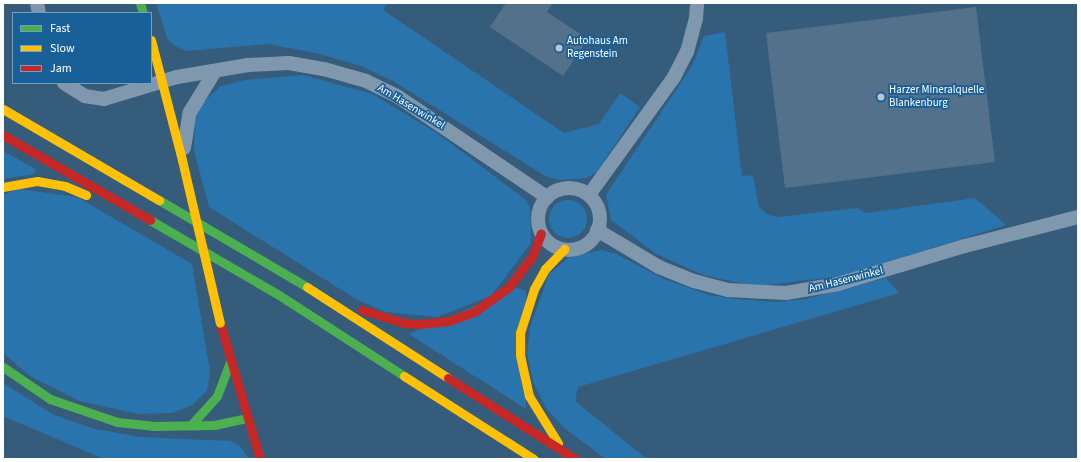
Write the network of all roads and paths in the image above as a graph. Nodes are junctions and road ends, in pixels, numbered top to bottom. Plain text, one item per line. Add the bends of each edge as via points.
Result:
1 (697, 3) edge
2 (152, 43) edge
3 (215, 70) junction
4 (163, 81) junction
5 (66, 84) edge
6 (3, 109) edge
7 (3, 135) edge
8 (182, 160) junction
9 (3, 187) edge
10 (109, 195) junction
11 (589, 196) junction
12 (547, 197) junction
13 (1078, 218) edge
14 (597, 230) junction
15 (541, 233) junction
16 (564, 249) junction
17 (351, 313) junction
18 (230, 362) junction
19 (3, 367) edge
20 (246, 418) junction
21 (191, 425) junction
22 (563, 451) junction
23 (260, 459) edge
24 (534, 459) edge
25 (575, 459) edge

1 - 11 street via 696,19 687,52 674,77
2 - 4 main road
3 - 4 street, Am Hasenwinkel
3 - 8 street via 190,112
3 - 12 street, Am Hasenwinkel via 289,63 324,69 366,81 415,107
4 - 5 street, Am Hasenwinkel via 104,99 85,96
4 - 8 main road
6 - 17 main road via 195,218
7 - 10 main road
8 - 18 main road, bridge
9 - 10 main road via 37,181 65,186 93,199
10 - 24 main road via 335,330
11 - 12 street via 578,190 565,188
11 - 14 street via 598,210
12 - 15 street via 538,214
13 - 14 street, Am Hasenwinkel via 964,246 838,284 786,293 733,291 694,281 659,267
14 - 16 street via 586,244
15 - 16 street via 550,244
15 - 17 main road via 533,255 509,287 484,306 468,314 448,321 420,324 390,319 366,309
16 - 22 main road via 545,269 534,289 520,333 520,355 529,396
17 - 22 main road
18 - 20 main road
18 - 21 main road via 217,396
19 - 21 main road via 45,396 85,414 133,425
20 - 21 main road
20 - 23 main road
22 - 25 main road

